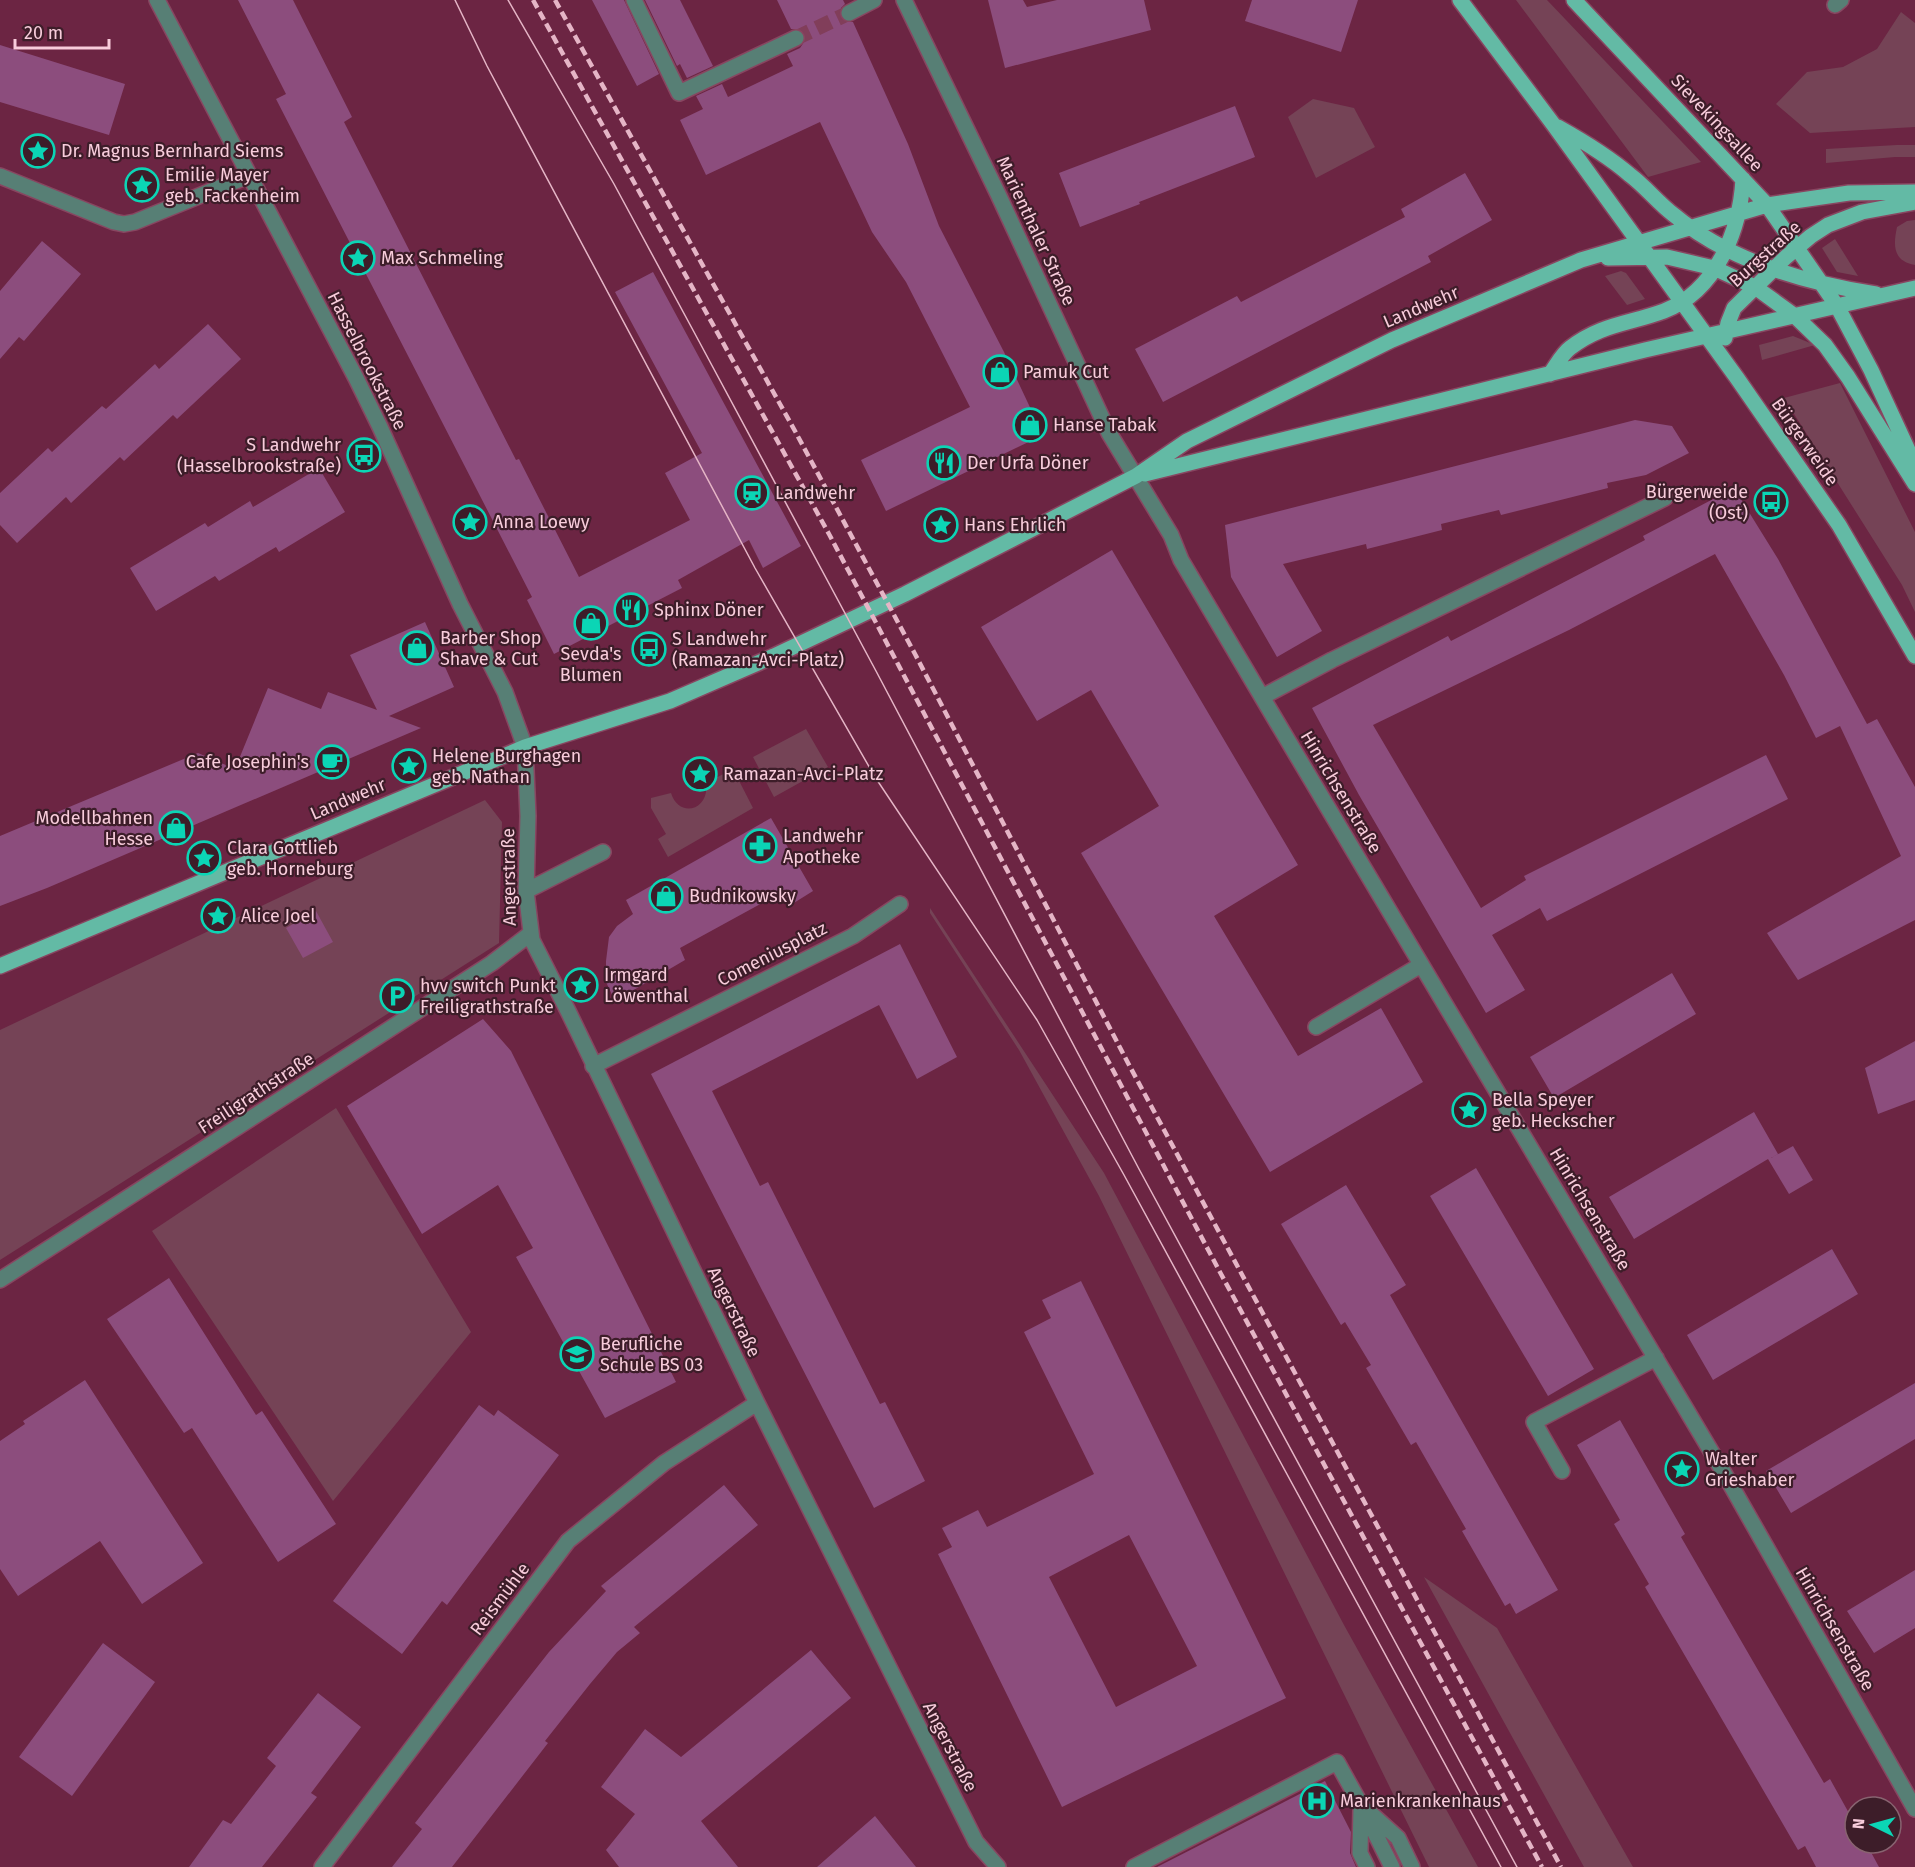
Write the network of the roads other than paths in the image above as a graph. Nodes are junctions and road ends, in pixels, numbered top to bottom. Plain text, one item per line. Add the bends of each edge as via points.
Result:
1 (156, 0) edge
2 (634, 0) edge
3 (874, 0) edge
4 (904, 0) edge
5 (1460, 0) edge
6 (1574, 0) edge
7 (849, 13) tunnel mouth
8 (795, 38) tunnel mouth
9 (1553, 124) junction
10 (0, 176) edge
11 (248, 176) junction
12 (1743, 179) junction
13 (1915, 192) edge
14 (1915, 202) edge
15 (1767, 205) junction
16 (1738, 213) junction
17 (1690, 227) junction
18 (1639, 243) junction
19 (1797, 248) junction
20 (1725, 249) junction
21 (1650, 257) junction
22 (1581, 260) junction
23 (1714, 268) junction
24 (1775, 268) junction
25 (1821, 282) junction
26 (1755, 287) junction
27 (1915, 288) edge
28 (1884, 295) junction
29 (1682, 302) junction
30 (1837, 306) junction
31 (1795, 316) junction
32 (1726, 332) junction
33 (1707, 336) junction
34 (1726, 362) junction
35 (1550, 374) junction
36 (1915, 465) edge
37 (1136, 476) junction
38 (1915, 484) edge
39 (1665, 498) dead end
40 (1915, 657) edge
41 (1262, 697) junction
42 (525, 747) junction
43 (603, 852) dead end
44 (526, 891) junction
45 (900, 904) dead end
46 (530, 934) junction
47 (1421, 965) junction
48 (0, 966) edge
49 (1316, 1027) dead end
50 (593, 1066) junction
51 (0, 1280) edge
52 (1656, 1358) junction
53 (757, 1403) junction
54 (1562, 1471) dead end
55 (1361, 1805) junction
56 (1915, 1809) edge
57 (322, 1867) edge
58 (996, 1867) edge
59 (1134, 1867) edge
60 (1367, 1867) edge
61 (1392, 1867) edge
62 (1412, 1867) edge

1 - 11 street, Hasselbrookstraße
2 - 8 street via 679,93
3 - 7 street
4 - 37 street, Marienthaler Straße via 1098,412
5 - 9 main road
6 - 12 main road, Sievekingsallee
9 - 17 main road via 1632,176
9 - 18 main road
10 - 11 street via 124,224
11 - 42 street, Hasselbrookstraße via 380,427 460,604 505,692
12 - 15 main road, Sievekingsallee
12 - 16 main road
13 - 15 main road, Burgstraße via 1849,193
14 - 19 main road, Burgstraße via 1836,222
15 - 16 main road, Landwehr
15 - 19 main road, Sievekingsallee
16 - 17 main road, Landwehr
16 - 20 main road
17 - 18 main road, Landwehr
17 - 20 main road
18 - 21 main road, Bürgerweide
18 - 22 main road, Landwehr
19 - 24 main road, Burgstraße
19 - 25 main road, Sievekingsallee
20 - 23 main road
20 - 24 main road
21 - 22 main road
21 - 23 main road
21 - 29 main road, Bürgerweide
22 - 37 main road, Landwehr via 1392,340 1187,441
23 - 26 main road
23 - 29 main road
24 - 25 main road
24 - 26 main road, Burgstraße
25 - 28 main road
25 - 30 main road, Sievekingsallee
26 - 31 main road
26 - 32 main road, Burgstraße via 1734,308
27 - 28 main road
28 - 30 main road
29 - 33 main road, Bürgerweide
29 - 35 main road via 1662,312 1602,328 1568,349
30 - 31 main road
30 - 36 main road
31 - 32 main road
31 - 38 main road via 1825,345 1843,370
32 - 33 main road
32 - 34 main road, Burgstraße
33 - 34 main road, Bürgerweide
33 - 35 main road, Landwehr
34 - 40 main road, Bürgerweide via 1839,525
35 - 37 main road, Landwehr
37 - 41 street, Hinrichsenstraße
37 - 42 main road, Landwehr via 774,656 670,701
39 - 41 street
41 - 47 street, Hinrichsenstraße
42 - 44 street, Angerstraße
42 - 48 main road, Landwehr
43 - 44 street
44 - 46 street, Angerstraße
45 - 50 street, Comeniusplatz via 853,936
46 - 50 street, Angerstraße
46 - 51 street, Freiligrathstraße via 492,963
47 - 49 street
47 - 52 street, Hinrichsenstraße
50 - 53 street, Angerstraße
52 - 54 street via 1534,1422
52 - 56 street, Hinrichsenstraße
53 - 57 street, Reismühle via 664,1463 568,1541
53 - 58 street, Angerstraße via 976,1842
55 - 59 street via 1337,1762
55 - 60 street via 1360,1852
55 - 61 street
55 - 62 street via 1398,1838

